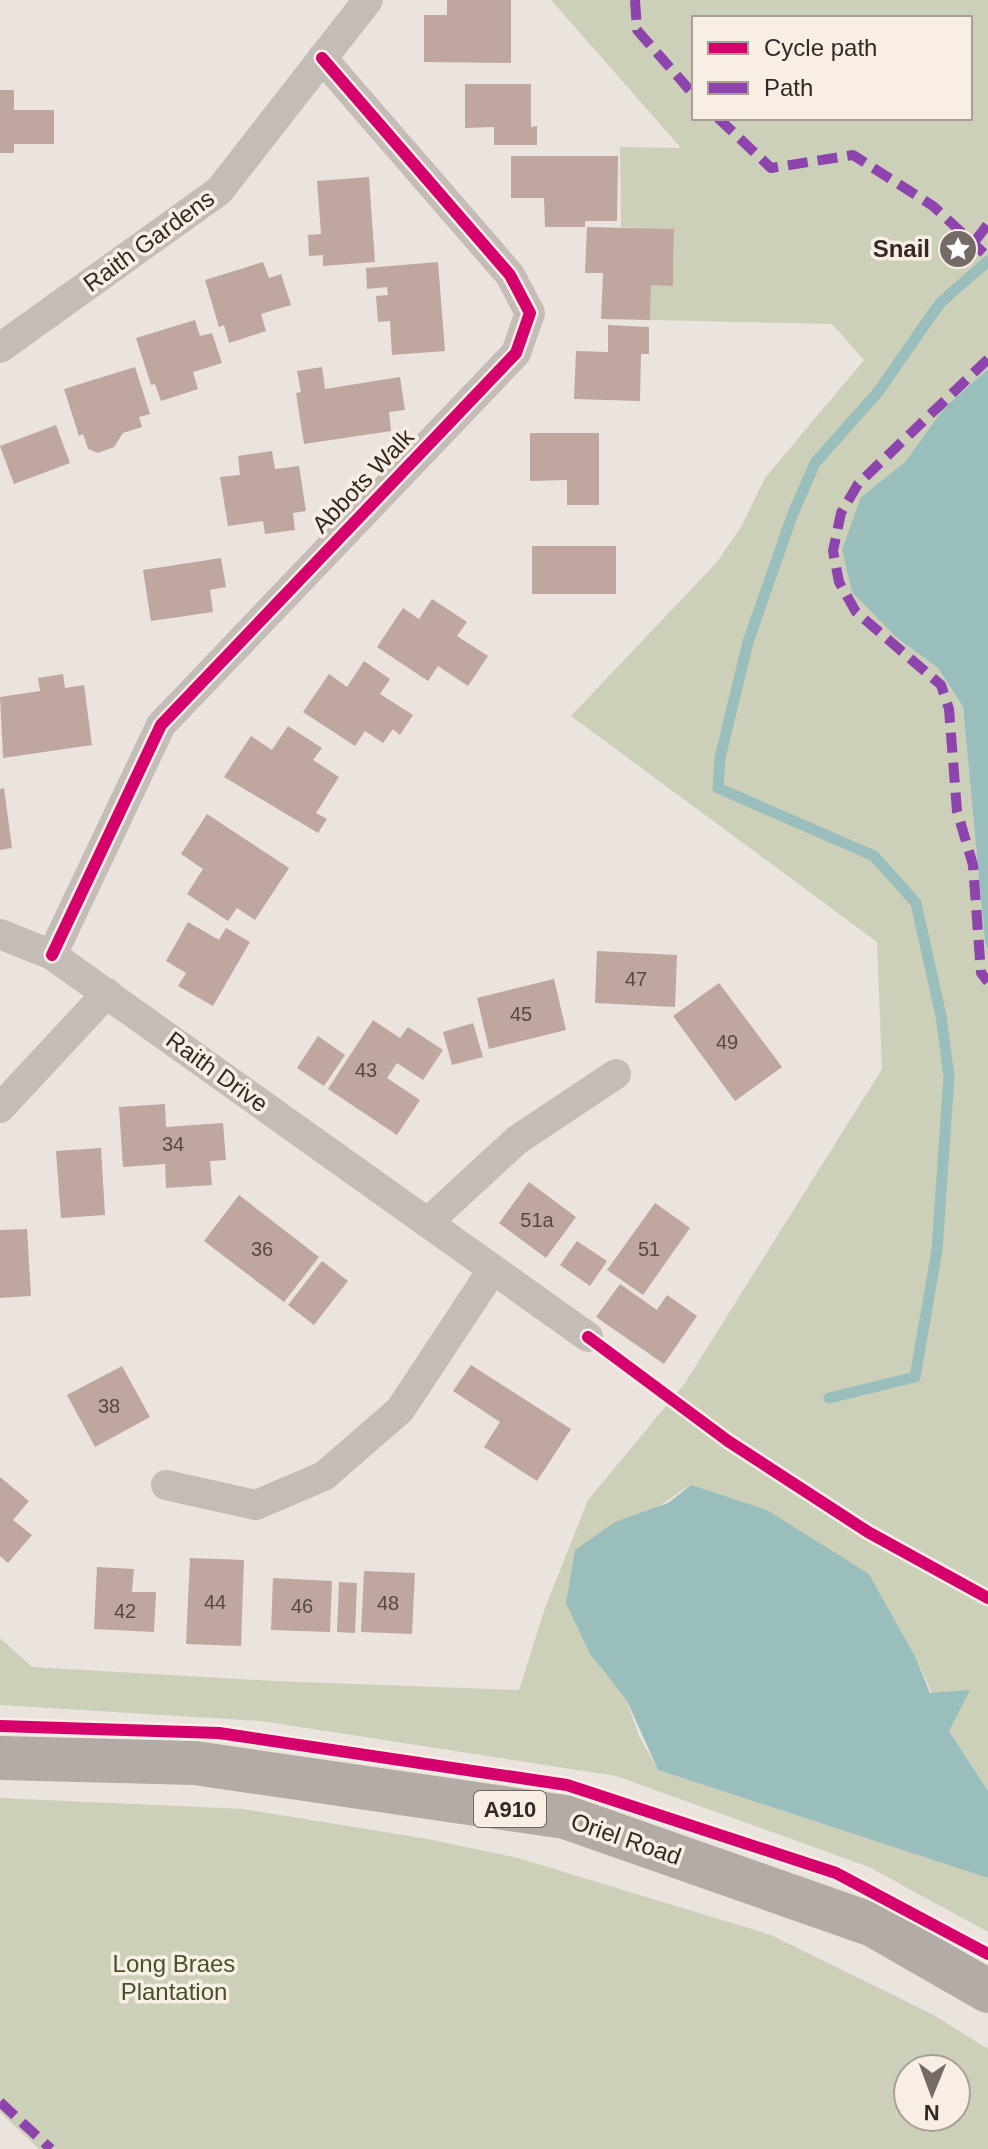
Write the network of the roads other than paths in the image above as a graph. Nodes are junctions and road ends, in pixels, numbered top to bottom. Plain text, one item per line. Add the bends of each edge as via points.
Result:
1 (368, 0) edge
2 (322, 58) junction
3 (0, 348) edge
4 (0, 934) edge
5 (52, 955) junction
6 (107, 993) junction
7 (616, 1074) dead end
8 (0, 1108) edge
9 (428, 1222) junction
10 (493, 1269) junction
11 (588, 1337) dead end
12 (166, 1485) dead end
13 (0, 1758) edge
14 (988, 1991) edge

1 - 2 street, Raith Gardens
2 - 3 street, Raith Gardens via 219,191
2 - 5 street, Abbots Walk via 510,275 530,313 516,353 161,725
4 - 5 street, Raith Drive
5 - 6 street, Raith Drive
6 - 8 street
6 - 9 street, Raith Drive
7 - 9 street via 517,1140
9 - 10 street, Raith Drive
10 - 11 street, Raith Drive
10 - 12 street via 400,1410 324,1476 256,1505
13 - 14 main road, Oriel Road / A910 via 195,1763 565,1817 873,1925

